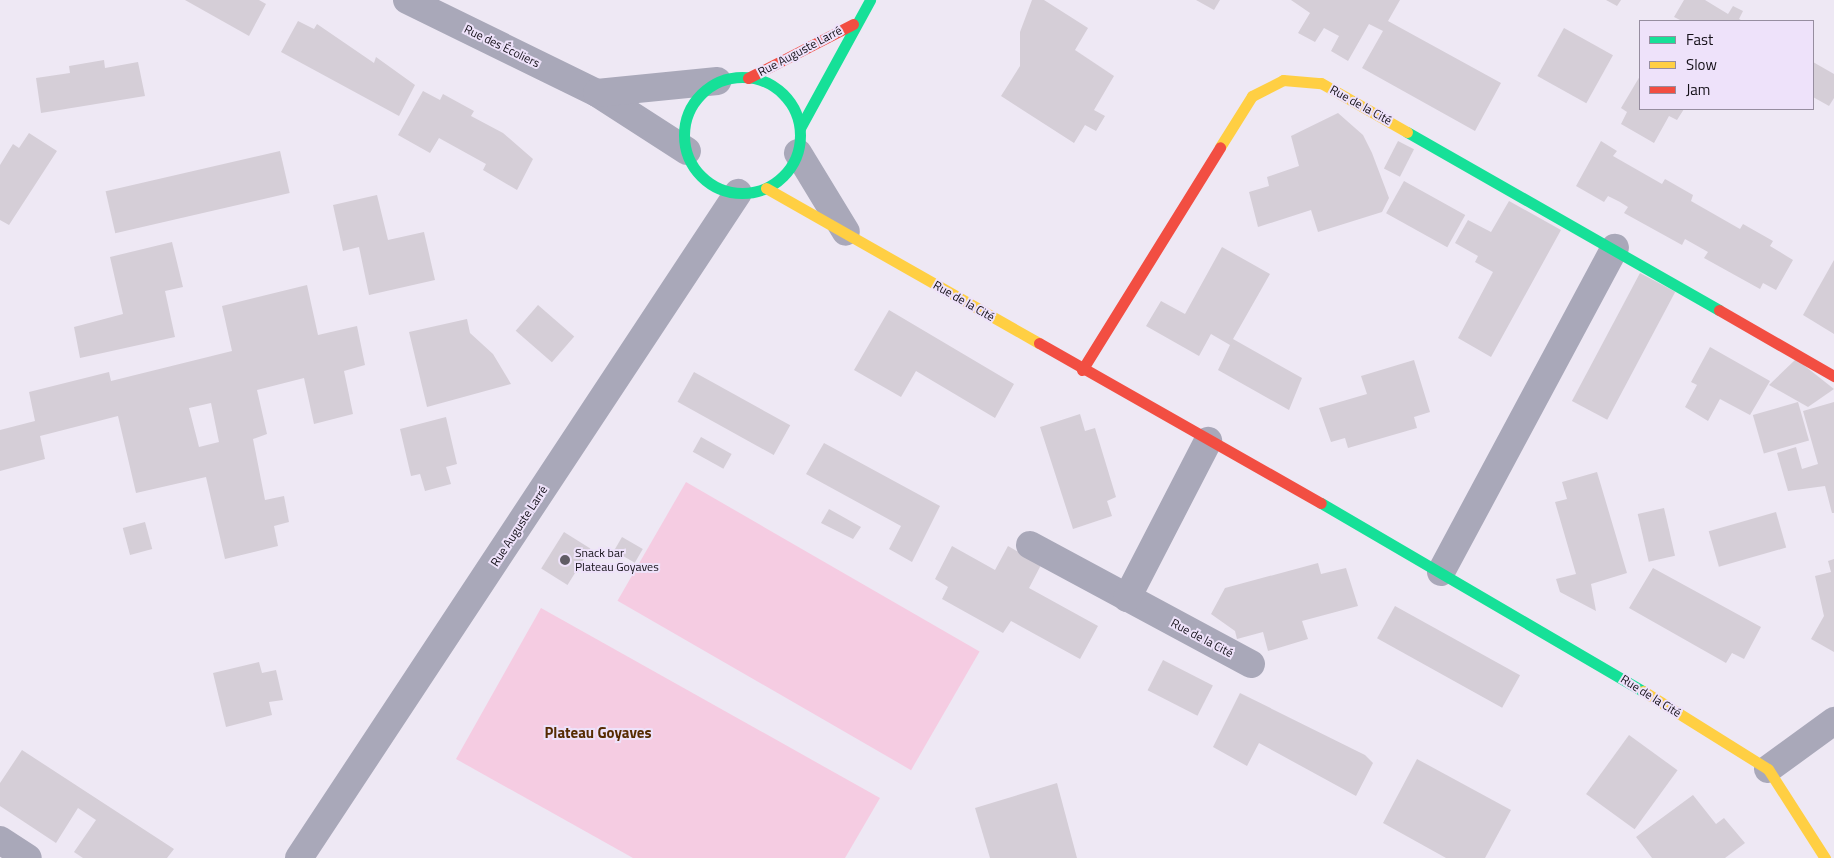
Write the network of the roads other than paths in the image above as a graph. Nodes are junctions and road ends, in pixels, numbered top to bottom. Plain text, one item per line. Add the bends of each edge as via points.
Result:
1 (406, 0) edge
2 (870, 0) edge
3 (853, 24) junction
4 (748, 78) junction
5 (717, 81) junction
6 (597, 93) junction
7 (799, 141) junction
8 (687, 152) junction
9 (766, 188) junction
10 (738, 193) junction
11 (846, 232) junction
12 (1616, 248) junction
13 (1082, 370) junction
14 (1834, 376) edge
15 (1208, 440) junction
16 (1030, 545) dead end
17 (1441, 572) junction
18 (1127, 598) junction
19 (1251, 664) dead end
20 (1834, 720) edge
21 (1768, 769) junction
22 (0, 840) edge
23 (28, 858) edge
24 (299, 858) edge
25 (1825, 858) edge

1 - 6 street, Rue des Écoliers
2 - 3 street, Rue Auguste Larré
3 - 4 street, Rue Auguste Larré
3 - 7 street, Rue Auguste Larré
4 - 5 street
4 - 7 street via 775,86 789,100
5 - 6 street
5 - 8 street via 698,95 686,115
6 - 8 street, Rue des Écoliers
7 - 9 street via 782,178
7 - 11 street, Rue de la Cité
8 - 10 street via 700,176 718,188
9 - 10 street
9 - 11 street, Rue de la Cité
10 - 24 street, Rue Auguste Larré
11 - 13 street, Rue de la Cité
12 - 13 street, Rue de la Cité via 1321,83 1283,80 1252,96
12 - 14 street, Rue de la Cité
12 - 17 street
13 - 15 street, Rue de la Cité
15 - 17 street, Rue de la Cité
15 - 18 street
16 - 18 street, Rue de la Cité
17 - 21 street, Rue de la Cité
18 - 19 street, Rue de la Cité
20 - 21 street
21 - 25 street, Rue de la Cité
22 - 23 street

